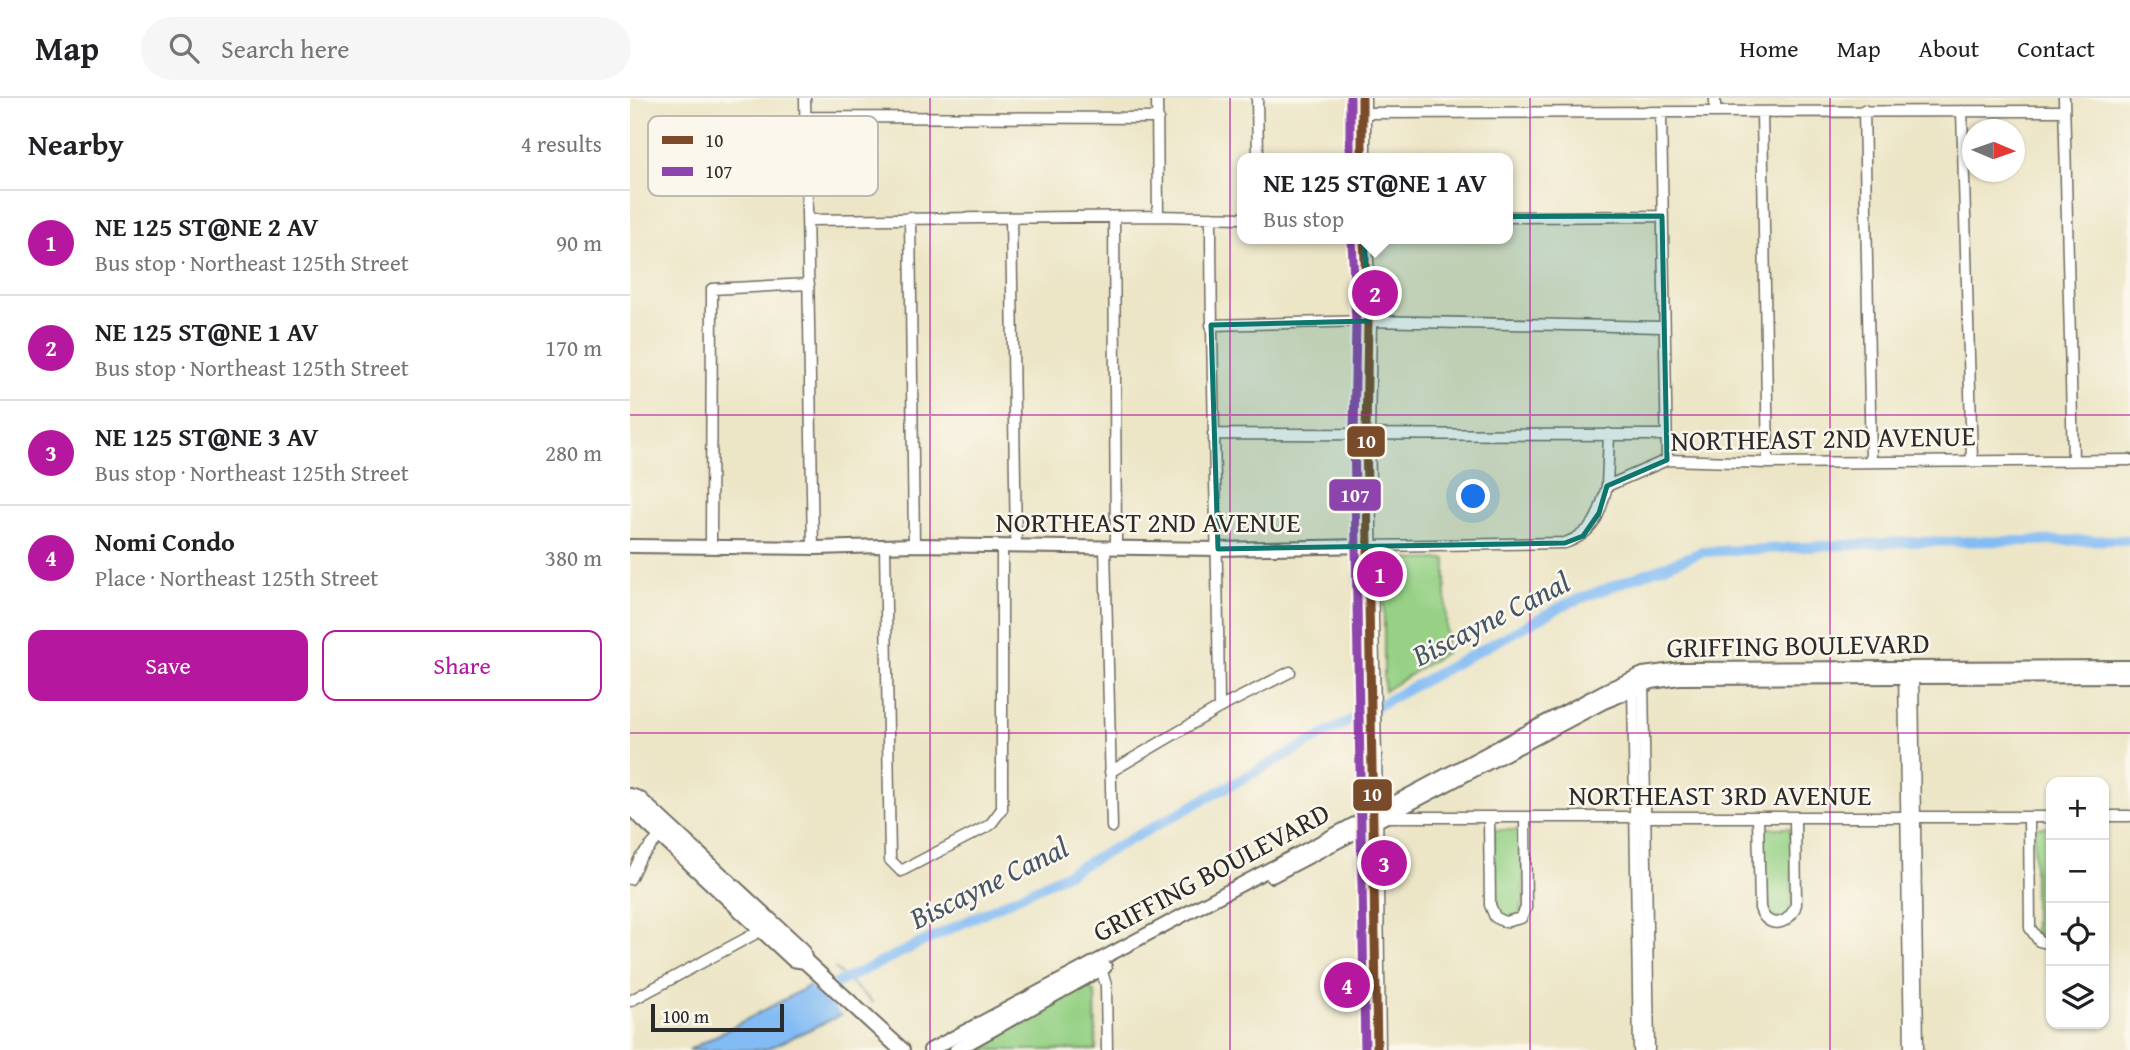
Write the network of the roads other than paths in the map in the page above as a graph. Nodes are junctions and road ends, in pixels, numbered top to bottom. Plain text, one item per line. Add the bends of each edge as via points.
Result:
1 (805, 98) edge
2 (1157, 98) edge
3 (1257, 98) edge
4 (1715, 98) edge
5 (2064, 98) edge
6 (1362, 105) edge
7 (1864, 110) junction
8 (1962, 111) junction
9 (2064, 111) junction
10 (1715, 112) junction
11 (1762, 112) junction
12 (1661, 114) junction
13 (805, 116) edge
14 (878, 117) edge
15 (1158, 118) junction
16 (1258, 153) edge
17 (1362, 153) edge
18 (807, 196) edge
19 (1158, 216) junction
20 (1662, 216) junction
21 (910, 217) junction
22 (1114, 217) junction
23 (1211, 217) junction
24 (1513, 217) edge
25 (1011, 218) junction
26 (1237, 218) edge
27 (808, 220) junction
28 (1364, 244) edge
29 (809, 284) junction
30 (1368, 321) junction
31 (1211, 325) junction
32 (1663, 327) junction
33 (1213, 434) junction
34 (1366, 434) junction
35 (1609, 434) junction
36 (1665, 435) junction
37 (1667, 460) junction
38 (2073, 460) junction
39 (2130, 460) edge
40 (1871, 461) junction
41 (1972, 461) junction
42 (1768, 463) junction
43 (1606, 486) junction
44 (914, 545) junction
45 (630, 546) edge
46 (711, 546) junction
47 (885, 546) junction
48 (1002, 546) junction
49 (1016, 546) junction
50 (1369, 546) junction
51 (1111, 547) junction
52 (813, 548) junction
53 (1218, 549) junction
54 (2130, 667) edge
55 (1290, 672) dead end
56 (1909, 672) junction
57 (2130, 676) edge
58 (1638, 681) junction
59 (1219, 708) junction
60 (1110, 772) junction
61 (630, 796) edge
62 (630, 807) edge
63 (2109, 816) edge
64 (2130, 816) edge
65 (1795, 817) junction
66 (1911, 817) junction
67 (2029, 817) junction
68 (2046, 817) edge
69 (1379, 818) junction
70 (1489, 818) junction
71 (1525, 818) junction
72 (1641, 818) junction
73 (1758, 818) junction
74 (1112, 827) dead end
75 (660, 836) junction
76 (630, 879) edge
77 (762, 930) junction
78 (2046, 943) edge
79 (805, 961) junction
80 (1100, 965) junction
81 (630, 1001) edge
82 (902, 1050) edge
83 (930, 1050) edge
84 (956, 1050) edge
85 (1107, 1050) edge
86 (1377, 1050) edge
87 (1639, 1050) edge
88 (1649, 1050) edge
89 (1910, 1050) edge
90 (1918, 1050) edge

1 - 13 street
2 - 15 street
3 - 16 street
4 - 10 street
5 - 9 street
6 - 12 street
6 - 17 main road
7 - 8 street
7 - 11 street
7 - 40 street
8 - 9 street
8 - 41 street
9 - 38 street
10 - 11 street
10 - 12 street
11 - 42 street
12 - 20 street
14 - 15 street
15 - 19 street
18 - 27 street
19 - 22 street
19 - 23 street
20 - 24 street
20 - 32 street
21 - 25 street
21 - 27 street
21 - 44 street
22 - 25 street
22 - 51 street
23 - 26 street
23 - 31 street
25 - 49 street
27 - 29 street
28 - 30 main road
29 - 46 street via 712,289
29 - 52 street
30 - 31 street
30 - 32 street
30 - 34 main road
31 - 33 street
32 - 36 street
33 - 34 street
33 - 53 street
34 - 35 street
34 - 50 main road
35 - 36 street
35 - 43 street
36 - 37 street
37 - 42 street, NORTHEAST 2ND AVENUE
37 - 43 street, NORTHEAST 2ND AVENUE
38 - 39 street, NORTHEAST 2ND AVENUE
38 - 41 street, NORTHEAST 2ND AVENUE
40 - 41 street, NORTHEAST 2ND AVENUE
40 - 42 street, NORTHEAST 2ND AVENUE
43 - 50 street, NORTHEAST 2ND AVENUE via 1600,513 1583,536 1564,543
44 - 47 street, NORTHEAST 2ND AVENUE
44 - 48 street, NORTHEAST 2ND AVENUE
45 - 46 street, NORTHEAST 2ND AVENUE
46 - 52 street, NORTHEAST 2ND AVENUE
47 - 48 street via 890,860 901,871 990,825 1002,809
47 - 52 street, NORTHEAST 2ND AVENUE
48 - 49 street, NORTHEAST 2ND AVENUE
49 - 51 street, NORTHEAST 2ND AVENUE
50 - 53 street, NORTHEAST 2ND AVENUE
50 - 69 main road via 1372,734
51 - 53 street, NORTHEAST 2ND AVENUE
51 - 60 street
53 - 59 street
54 - 56 street, GRIFFING BOULEVARD
55 - 59 street
56 - 57 street, GRIFFING BOULEVARD
56 - 58 street, GRIFFING BOULEVARD via 1681,669
56 - 66 street
58 - 69 street, GRIFFING BOULEVARD
58 - 72 street
59 - 60 street
60 - 74 street
61 - 79 main road via 639,799 802,950
62 - 75 main road
63 - 64 street
65 - 66 street, NORTHEAST 3RD AVENUE
65 - 73 street, NORTHEAST 3RD AVENUE
65 - 73 street via 1796,904 1791,916 1781,922 1769,921 1760,908
66 - 67 street, NORTHEAST 3RD AVENUE
66 - 89 street
66 - 90 street
67 - 68 street, NORTHEAST 3RD AVENUE
67 - 78 street via 2030,928
69 - 70 street, NORTHEAST 3RD AVENUE
69 - 80 street, GRIFFING BOULEVARD
69 - 86 main road
70 - 71 street, NORTHEAST 3RD AVENUE
70 - 71 street via 1490,905 1494,917 1504,922 1521,918 1526,908
71 - 72 street, NORTHEAST 3RD AVENUE
72 - 73 street, NORTHEAST 3RD AVENUE
72 - 87 street
72 - 88 street
75 - 76 street via 640,858
75 - 77 main road
77 - 79 main road via 793,959
77 - 81 street
79 - 82 main road
80 - 83 street, GRIFFING BOULEVARD
80 - 84 street, GRIFFING BOULEVARD
80 - 85 street via 1106,985

